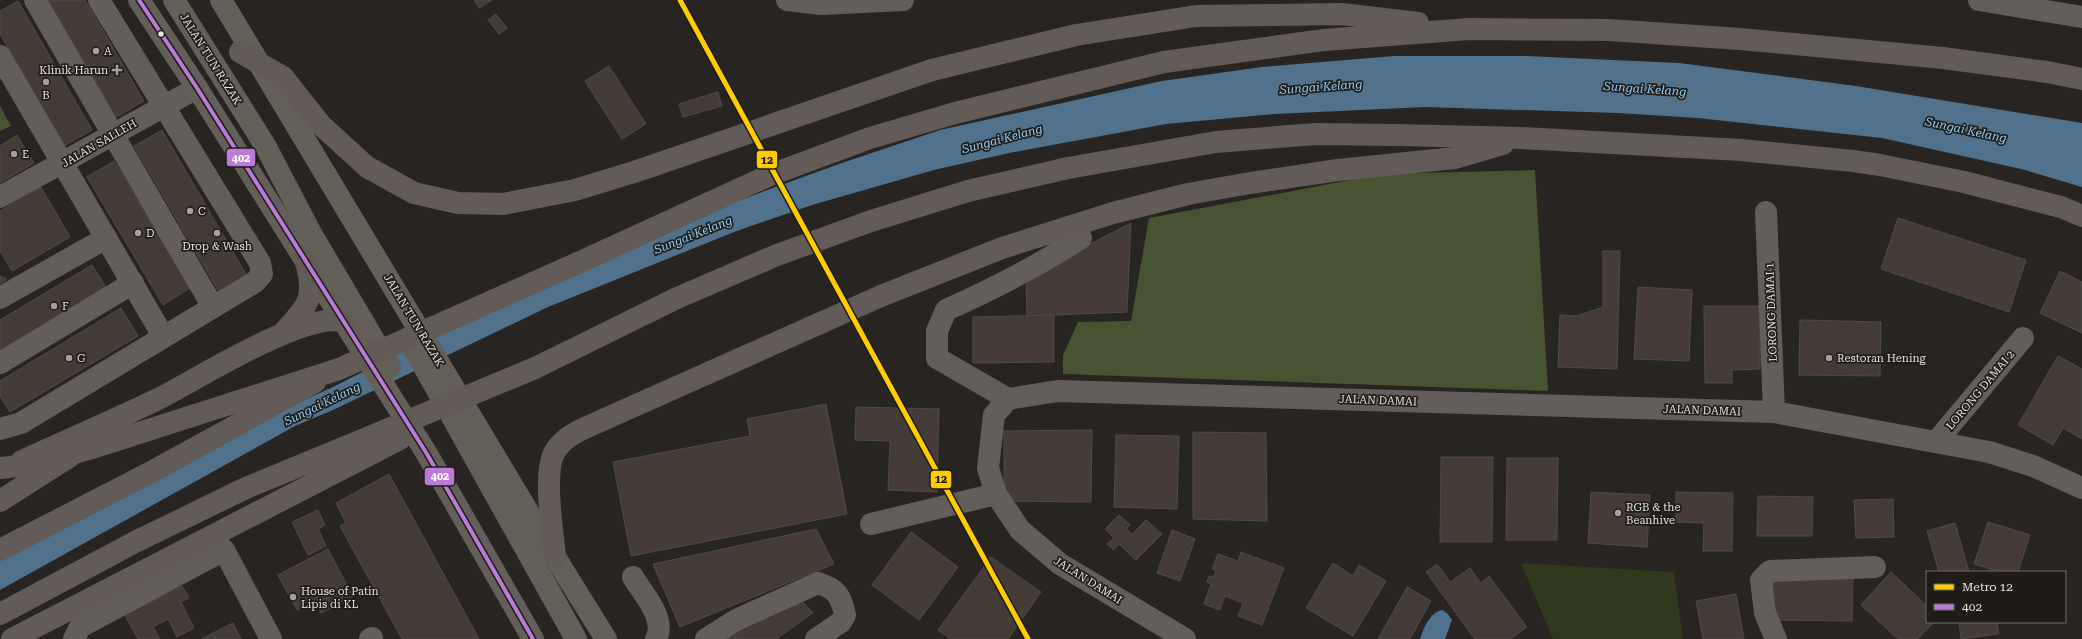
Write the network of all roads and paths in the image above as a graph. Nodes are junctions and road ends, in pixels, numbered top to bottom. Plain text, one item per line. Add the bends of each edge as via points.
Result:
1 (35, 0) edge
2 (99, 0) edge
3 (139, 0) edge
4 (174, 0) edge
5 (208, 0) edge
6 (222, 0) edge
7 (787, 0) edge
8 (903, 0) edge
9 (1979, 0) edge
10 (2078, 11) edge
11 (1469, 29) junction
12 (240, 52) junction
13 (0, 56) edge
14 (2082, 79) edge
15 (197, 88) junction
16 (164, 107) junction
17 (115, 134) junction
18 (1522, 138) junction
19 (62, 164) junction
20 (0, 197) edge
21 (1766, 212) dead end
22 (2082, 216) edge
23 (106, 238) junction
24 (1081, 238) dead end
25 (306, 262) junction
26 (133, 283) junction
27 (0, 298) edge
28 (213, 307) junction
29 (343, 321) junction
30 (283, 333) junction
31 (163, 336) junction
32 (2023, 338) dead end
33 (0, 363) edge
34 (535, 368) junction
35 (339, 369) junction
36 (157, 399) junction
37 (1008, 399) junction
38 (1774, 412) junction
39 (0, 429) edge
40 (1936, 442) junction
41 (0, 468) edge
42 (0, 471) edge
43 (2082, 488) edge
44 (996, 494) junction
45 (0, 501) edge
46 (871, 524) dead end
47 (0, 550) edge
48 (555, 557) junction
49 (1875, 567) dead end
50 (633, 577) dead end
51 (0, 614) edge
52 (12, 639) edge
53 (74, 639) edge
54 (271, 639) edge
55 (533, 639) edge
56 (545, 639) edge
57 (576, 639) edge
58 (606, 639) edge
59 (656, 639) edge
60 (706, 639) edge
61 (816, 639) edge
62 (1185, 639) edge
63 (1776, 639) edge

1 - 17 street
2 - 16 street
3 - 15 main road
4 - 56 main road, JALAN TUN RAZAK, bridge via 266,147 312,235 446,462 512,585
5 - 12 main road, JALAN TUN RAZAK
6 - 48 main road, JALAN TUN RAZAK, bridge
7 - 8 street via 821,4
9 - 10 street
11 - 12 highway, bridge via 1342,14 1196,16 1076,35 932,70 637,171 575,190 503,204 458,203 414,193 367,167 321,125 283,77
11 - 14 highway via 1609,30 1740,39 1944,58
11 - 35 highway, bridge via 1324,40 1164,62 955,113 878,136 770,175
12 - 57 main road, JALAN TUN RAZAK, bridge via 343,219
13 - 19 street
15 - 16 street, JALAN SALLEH
15 - 25 main road
16 - 17 street, JALAN SALLEH
16 - 28 street via 260,263 262,274 255,282
17 - 19 street, JALAN SALLEH
17 - 28 street
18 - 22 highway via 1741,150 1853,160 1964,182 2061,207
18 - 34 highway via 1315,134 1216,142 1068,168 968,191 871,221 777,255 677,298
18 - 48 highway via 1455,158 1338,170 1188,194 1113,213 1002,248 881,296 587,427 562,442 554,454 549,485
19 - 20 street, JALAN SALLEH
19 - 23 street
21 - 38 street, LORONG DAMAI 1
23 - 26 street
23 - 27 street
24 - 37 street via 1047,260 946,310 937,331 937,358
25 - 29 main road
25 - 30 highway via 311,294 305,308
26 - 31 street
26 - 33 street
28 - 31 street
29 - 30 highway via 314,322
29 - 55 main road, bridge via 418,442
30 - 36 highway
31 - 39 street via 21,422
32 - 40 street, LORONG DAMAI 2
34 - 51 highway, bridge via 246,488 135,542
34 - 52 highway, bridge
35 - 41 highway, bridge via 89,449 35,464
35 - 47 highway, bridge via 156,470
36 - 42 highway, bridge
36 - 45 highway, bridge
37 - 38 street, JALAN DAMAI via 1058,391
37 - 44 street, JALAN DAMAI via 994,415 988,468
38 - 40 street, JALAN DAMAI
40 - 43 street, JALAN DAMAI via 1989,452 2033,466
44 - 46 street
44 - 62 street, JALAN DAMAI via 1020,530 1060,564
48 - 58 main road, JALAN TUN RAZAK
49 - 63 street via 1770,571 1761,580 1765,612
50 - 59 street via 659,620 659,633
53 - 54 street via 80,627 224,550
60 - 61 street via 736,620 818,583 832,588 842,601 845,615 841,622

